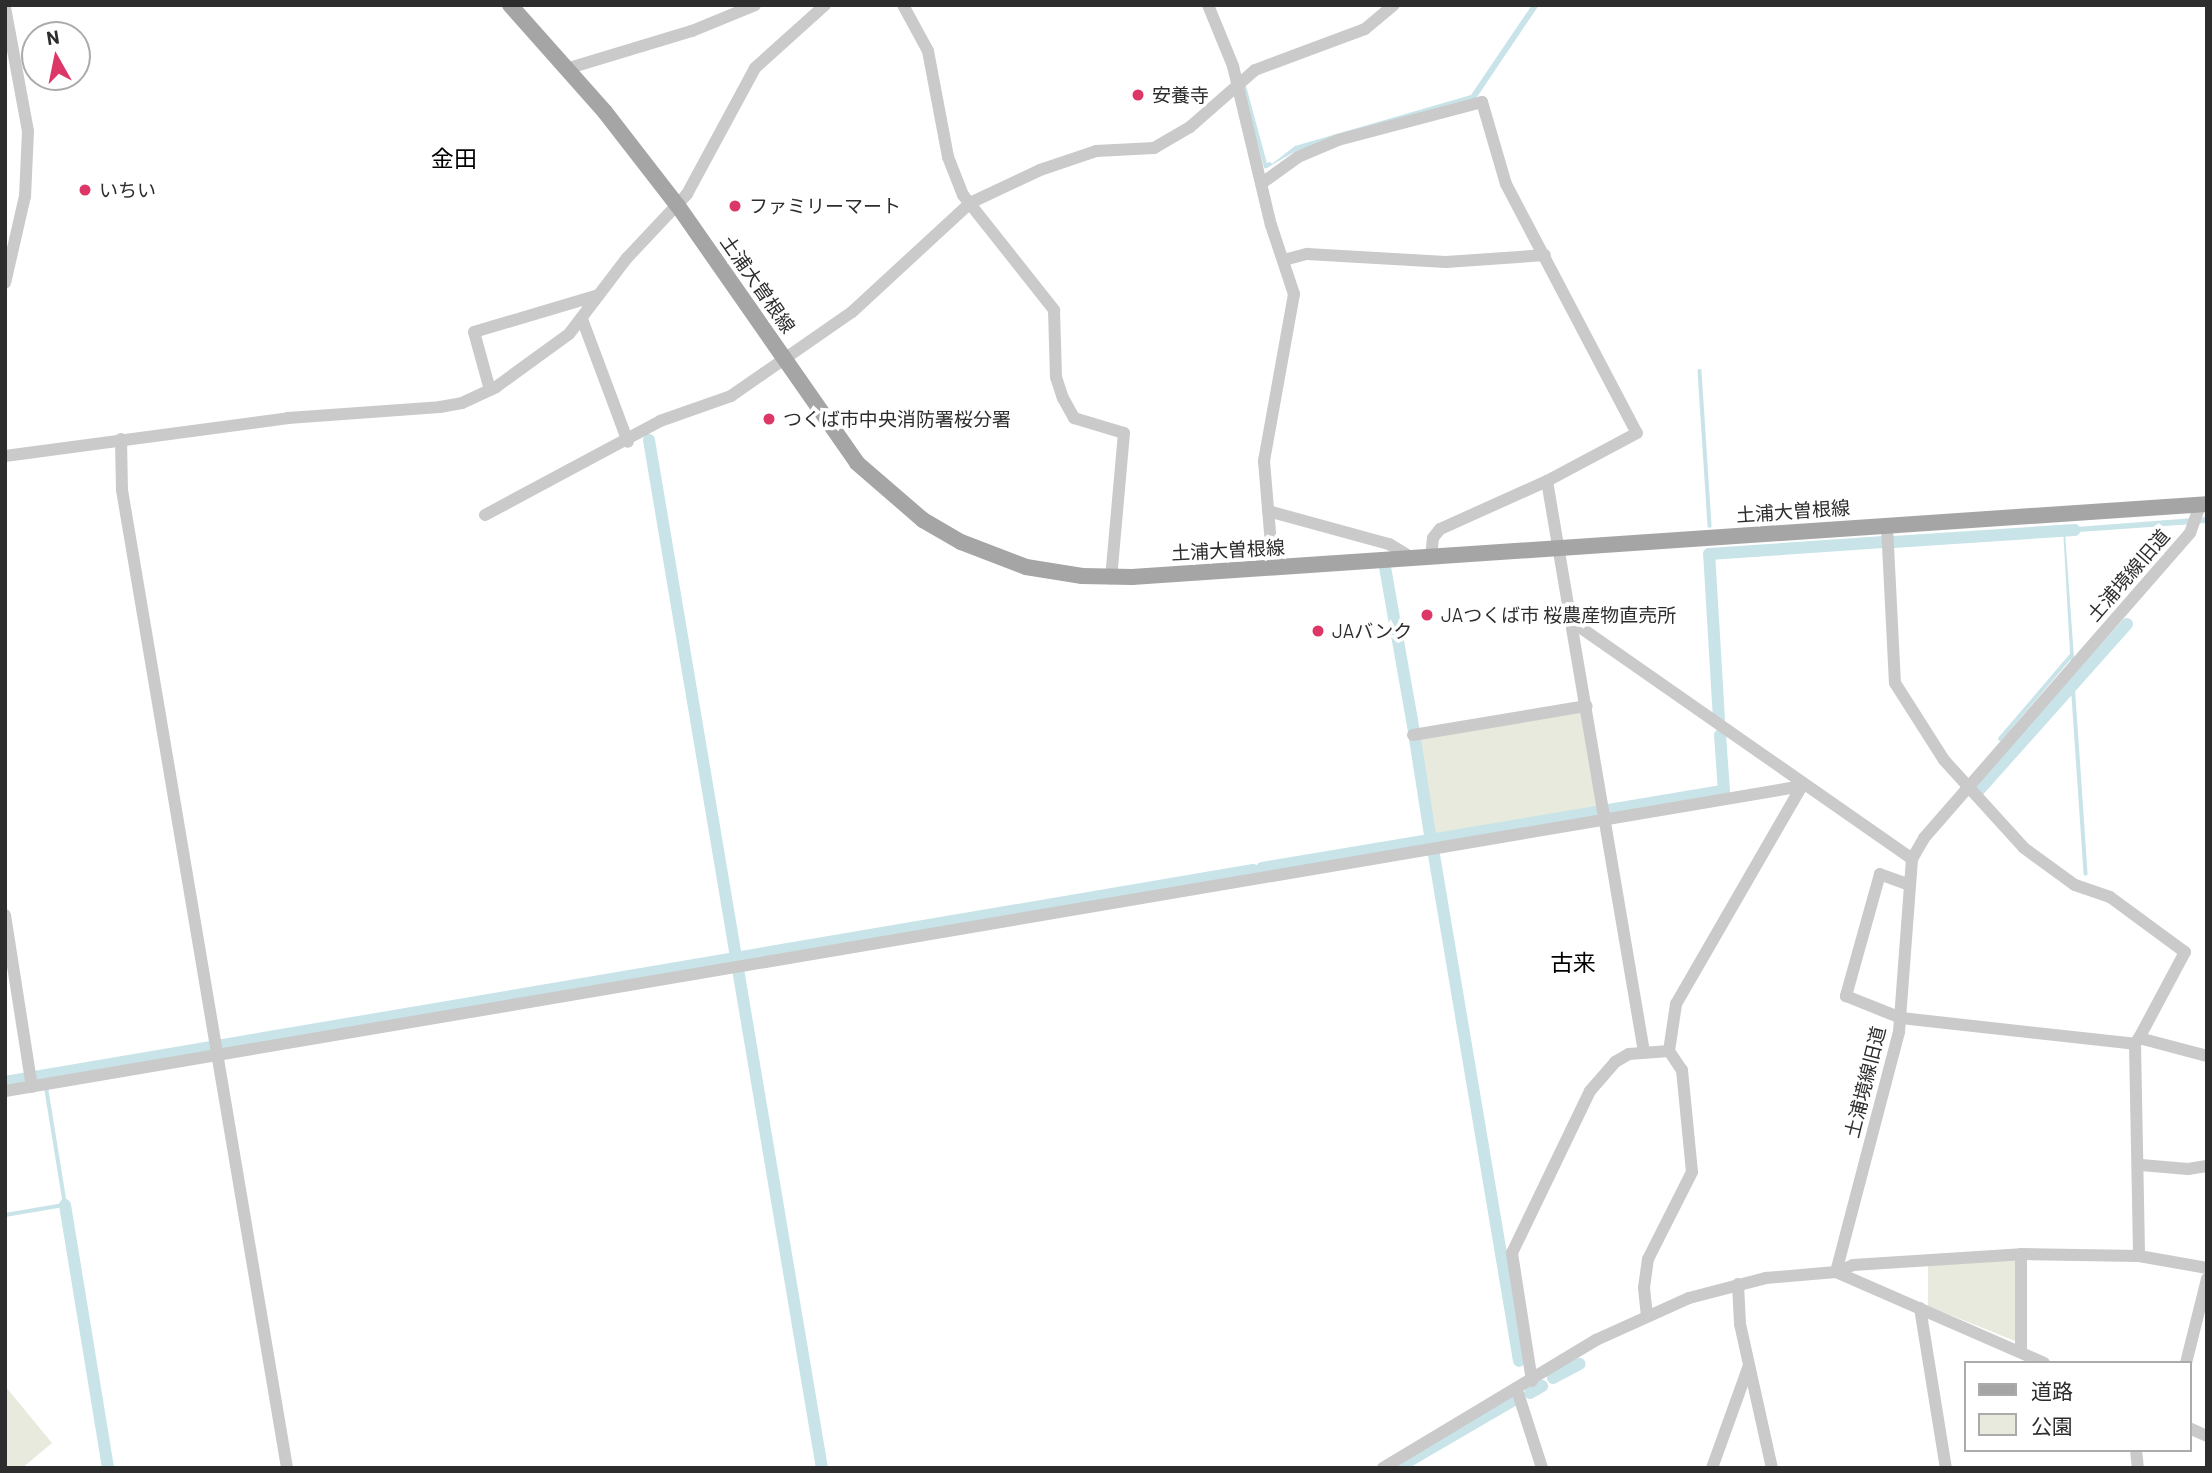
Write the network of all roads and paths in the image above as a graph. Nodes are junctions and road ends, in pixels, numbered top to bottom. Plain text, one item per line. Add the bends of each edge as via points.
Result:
1 (510, 5) edge
2 (755, 5) edge
3 (825, 5) edge
4 (903, 5) edge
5 (1208, 5) edge
6 (1394, 5) edge
7 (5, 7) edge
8 (1384, 11) edge
9 (566, 69) junction
10 (1236, 85) junction
11 (1262, 183) junction
12 (970, 203) junction
13 (678, 206) junction
14 (1545, 255) junction
15 (1284, 260) junction
16 (5, 283) edge
17 (599, 295) junction
18 (582, 319) junction
19 (784, 359) junction
20 (490, 390) junction
21 (121, 439) junction
22 (628, 442) junction
23 (5, 456) edge
24 (1547, 481) junction
25 (2203, 504) edge
26 (1268, 511) junction
27 (485, 515) dead end
28 (1887, 526) junction
29 (1560, 548) junction
30 (1431, 557) junction
31 (1412, 558) junction
32 (1273, 569) junction
33 (1111, 578) junction
34 (1574, 623) junction
35 (1587, 706) junction
36 (1413, 735) dead end
37 (1802, 786) junction
38 (1968, 788) junction
39 (1604, 819) junction
40 (1912, 859) junction
41 (1908, 884) junction
42 (5, 915) edge
43 (1901, 1018) junction
44 (2137, 1041) junction
45 (1669, 1051) junction
46 (1644, 1052) junction
47 (218, 1056) junction
48 (2207, 1056) edge
49 (39, 1085) junction
50 (5, 1091) edge
51 (2141, 1165) junction
52 (2207, 1166) edge
53 (2021, 1255) junction
54 (2139, 1256) junction
55 (2207, 1268) edge
56 (1836, 1272) junction
57 (2207, 1279) edge
58 (1738, 1284) junction
59 (1920, 1308) junction
60 (2202, 1315) edge
61 (1647, 1316) junction
62 (2021, 1352) junction
63 (2040, 1361) edge
64 (2187, 1361) edge
65 (1749, 1365) junction
66 (1532, 1381) junction
67 (1517, 1390) junction
68 (2191, 1429) edge
69 (2207, 1436) edge
70 (287, 1468) edge
71 (1383, 1468) edge
72 (1542, 1468) edge
73 (1712, 1468) edge
74 (1772, 1468) edge
75 (1946, 1468) edge

1 - 9 main road, 土浦大曽根線
2 - 9 street via 692,31
3 - 13 street via 741,85 714,151
4 - 12 street via 928,51 948,156
5 - 10 street
6 - 8 street
7 - 16 street via 28,131 25,196
8 - 10 street via 1365,29 1255,70
9 - 13 main road, 土浦大曽根線
10 - 11 street
10 - 12 street via 1190,127 1154,148 1096,151 1040,170
11 - 14 street via 1298,157 1328,144 1482,102 1506,184
11 - 15 street
12 - 19 street via 852,312
12 - 33 street via 1054,310 1056,377 1074,418 1124,433
13 - 17 street via 626,258
13 - 19 main road, 土浦大曽根線
14 - 15 street via 1446,262 1307,254
14 - 24 street via 1637,433
15 - 26 street via 1292,286 1293,316 1264,461
17 - 18 street
17 - 20 street via 474,332
18 - 20 street via 552,350
18 - 22 street
19 - 22 street via 731,396 660,421
19 - 33 main road, 土浦大曽根線 via 857,463 923,520 961,542 1026,567
20 - 21 street via 461,403 427,408 288,418
21 - 23 street
21 - 47 street via 122,490
22 - 27 street
24 - 29 street
24 - 30 street via 1440,529 1433,538
25 - 28 main road, 土浦大曽根線
25 - 38 street, 土浦境線旧道 via 2190,533
26 - 31 street via 1390,544
26 - 32 street
28 - 29 main road, 土浦大曽根線
28 - 38 street via 1895,683
29 - 30 main road, 土浦大曽根線
29 - 34 street
30 - 31 main road, 土浦大曽根線
31 - 32 main road, 土浦大曽根線
32 - 33 main road, 土浦大曽根線
34 - 35 street
34 - 37 street
35 - 36 street
35 - 39 street
37 - 39 street
37 - 40 street
37 - 45 street via 1676,1004
38 - 40 street, 土浦境線旧道
38 - 44 street via 2024,848 2075,885 2110,897 2185,953
39 - 46 street
39 - 47 street
40 - 41 street, 土浦境線旧道
41 - 43 street, 土浦境線旧道
41 - 43 street via 1880,874 1845,988 1846,996
42 - 49 street
43 - 44 street
43 - 56 street, 土浦境線旧道
44 - 48 street
44 - 51 street via 2136,1156
45 - 46 street
45 - 61 street via 1682,1070 1692,1172 1648,1259
46 - 66 street via 1615,1062 1590,1091 1512,1252
47 - 49 street
47 - 70 street
49 - 50 street
51 - 52 street
51 - 54 street
53 - 54 street
53 - 56 street via 1853,1265
53 - 62 street
54 - 55 street
56 - 58 street via 1796,1273
56 - 59 street
57 - 60 street
58 - 61 street
58 - 65 street
59 - 62 street
59 - 75 street
60 - 64 street
61 - 66 street via 1596,1339
62 - 63 street
65 - 73 street
65 - 74 street via 1756,1380
66 - 67 street
67 - 71 street
67 - 72 street
68 - 69 street

